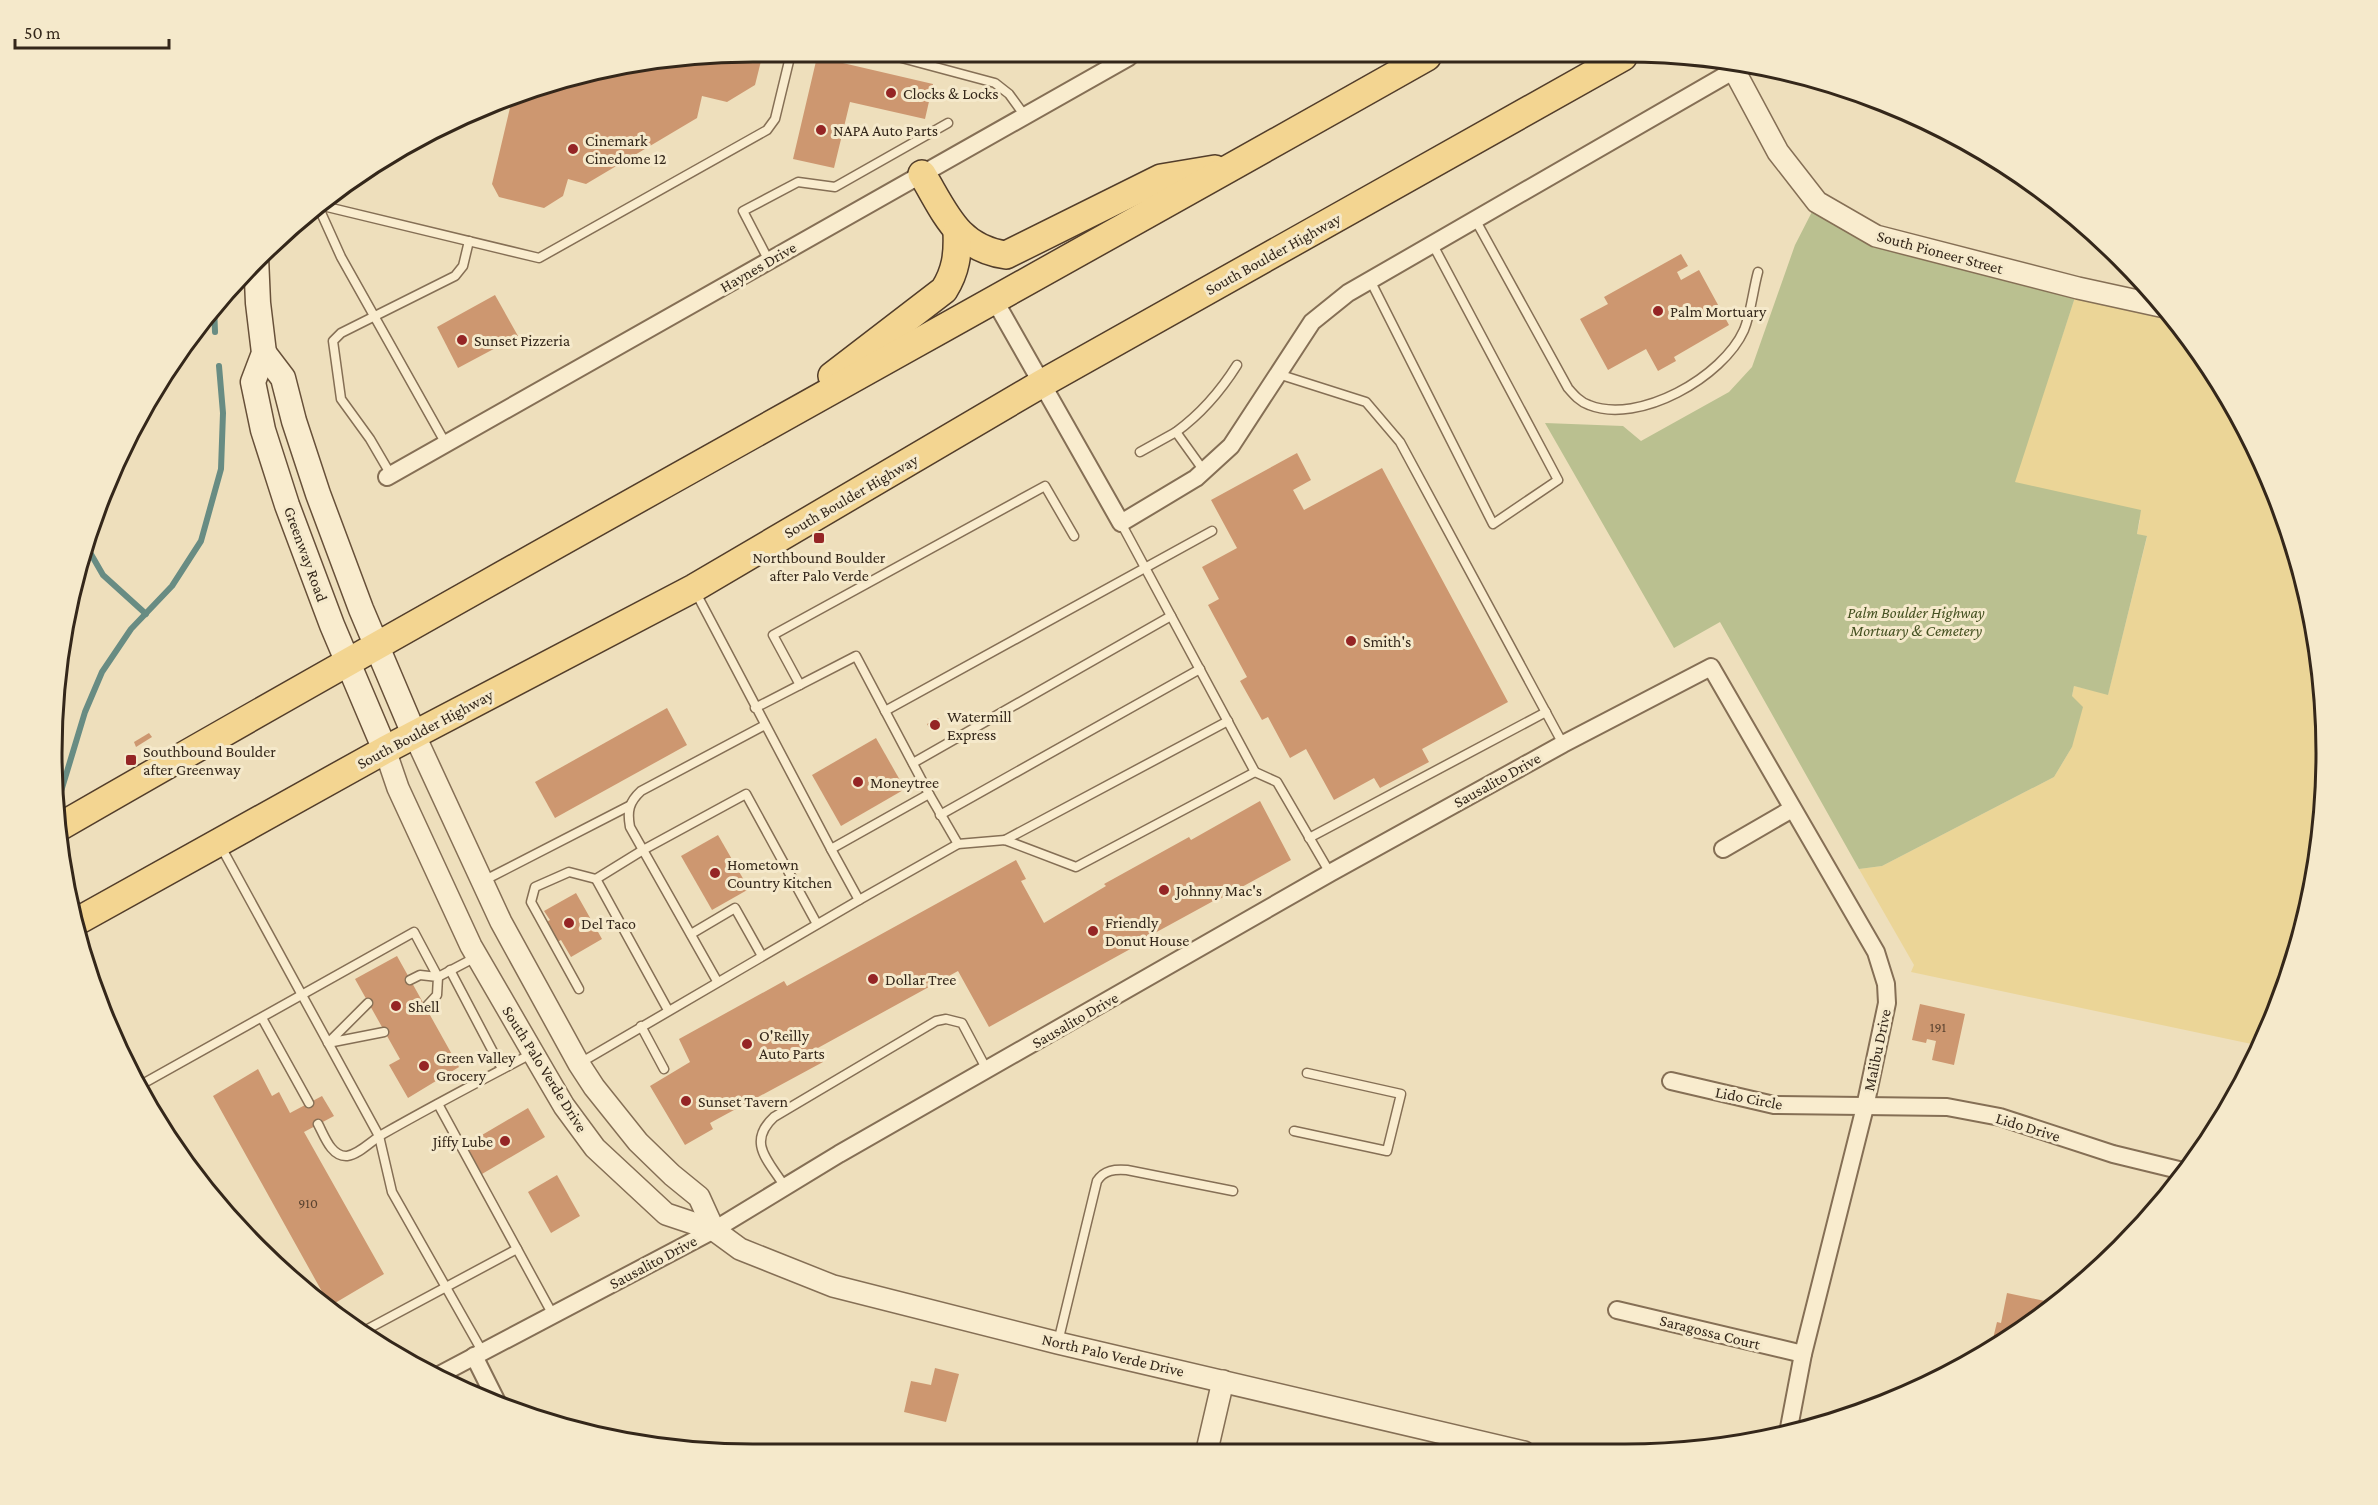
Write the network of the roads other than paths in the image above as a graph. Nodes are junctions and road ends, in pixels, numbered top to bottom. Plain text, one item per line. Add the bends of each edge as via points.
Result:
1 (789, 62) edge
2 (917, 62) edge
3 (1120, 62) edge
4 (1418, 62) edge
5 (1614, 62) edge
6 (1728, 69) edge
7 (1738, 71) edge
8 (1025, 116) junction
9 (948, 123) dead end
10 (1235, 165) junction
11 (922, 174) junction
12 (328, 207) edge
13 (322, 212) edge
14 (1476, 221) junction
15 (957, 232) junction
16 (469, 241) junction
17 (1433, 245) junction
18 (770, 261) junction
19 (257, 272) edge
20 (1758, 272) dead end
21 (1370, 280) junction
22 (995, 301) junction
23 (2151, 304) edge
24 (375, 317) junction
25 (264, 353) junction
26 (1236, 365) dead end
27 (1278, 374) junction
28 (1041, 384) junction
29 (782, 420) junction
30 (1176, 432) junction
31 (446, 444) junction
32 (1140, 452) dead end
33 (1204, 471) junction
34 (389, 476) joint
35 (1121, 523) junction
36 (1212, 531) dead end
37 (1074, 536) dead end
38 (1145, 566) junction
39 (694, 588) junction
40 (1171, 616) junction
41 (376, 645) junction
42 (349, 660) junction
43 (1711, 667) joint
44 (1200, 669) junction
45 (800, 685) junction
46 (755, 708) junction
47 (885, 711) junction
48 (1546, 712) junction
49 (1228, 721) junction
50 (765, 725) junction
51 (414, 734) junction
52 (1563, 744) junction
53 (385, 750) junction
54 (913, 763) junction
55 (1255, 772) junction
56 (929, 794) junction
57 (629, 806) junction
58 (1791, 809) junction
59 (940, 815) junction
60 (65, 823) edge
61 (1309, 838) junction
62 (1005, 840) junction
63 (218, 842) junction
64 (958, 844) junction
65 (831, 849) junction
66 (1723, 849) dead end
67 (643, 850) junction
68 (1330, 873) junction
69 (596, 879) junction
70 (482, 882) junction
71 (859, 900) junction
72 (82, 918) edge
73 (817, 924) junction
74 (691, 934) junction
75 (477, 956) junction
76 (762, 956) junction
77 (450, 970) junction
78 (438, 977) junction
79 (410, 980) dead end
80 (717, 981) junction
81 (579, 989) dead end
82 (302, 996) junction
83 (368, 1003) dead end
84 (425, 1008) dead end
85 (668, 1010) junction
86 (262, 1018) junction
87 (641, 1026) junction
88 (384, 1032) dead end
89 (328, 1043) junction
90 (533, 1053) junction
91 (579, 1064) junction
92 (502, 1069) junction
93 (664, 1069) dead end
94 (987, 1071) junction
95 (1307, 1073) dead end
96 (547, 1077) junction
97 (1671, 1081) dead end
98 (147, 1085) edge
99 (309, 1103) dead end
100 (438, 1104) junction
101 (1865, 1107) junction
102 (318, 1124) dead end
103 (1294, 1131) dead end
104 (379, 1136) junction
105 (2176, 1169) edge
106 (785, 1187) junction
107 (1233, 1191) dead end
108 (714, 1230) junction
109 (517, 1249) junction
110 (445, 1288) junction
111 (1617, 1310) dead end
112 (553, 1315) junction
113 (370, 1328) edge
114 (1058, 1343) junction
115 (478, 1353) junction
116 (1803, 1354) junction
117 (446, 1371) edge
118 (1223, 1381) junction
119 (494, 1393) edge
120 (1790, 1423) edge
121 (1208, 1444) edge
122 (1490, 1444) edge

1 - 16 lane via 775,119 759,135 539,258
2 - 8 lane via 995,83
3 - 8 street, Haynes Drive
4 - 10 main road
5 - 28 main road, South Boulder Highway
6 - 14 street
7 - 23 street, South Pioneer Street via 1778,152 1817,202 1876,236
8 - 11 street, Haynes Drive
9 - 18 lane via 836,187 798,182 743,211
10 - 15 main road via 1161,178 1006,255 988,252
10 - 22 main road
11 - 15 main road
11 - 18 street, Haynes Drive
12 - 16 lane
13 - 24 lane via 340,257
14 - 17 street
14 - 20 lane via 1568,388 1587,405 1603,409 1637,409 1675,394 1727,355 1743,330
15 - 29 main road via 954,275 944,290 843,367
16 - 24 lane via 463,266 455,276
17 - 21 street
17 - 21 lane via 1557,480 1493,524
18 - 31 street, Haynes Drive
19 - 25 main road, Greenway Road
21 - 27 street via 1312,322
22 - 28 street
22 - 29 main road
24 - 31 lane
24 - 34 lane via 336,336 333,347 341,399 370,439
25 - 41 main road, Greenway Road via 283,378 318,494
25 - 42 main road, Greenway Road via 253,382 263,430 332,625
26 - 30 lane via 1214,398
27 - 33 street via 1231,446
27 - 48 lane via 1366,402 1400,442
28 - 35 street
28 - 39 main road, South Boulder Highway
29 - 41 main road
30 - 32 lane
30 - 33 lane
31 - 34 street, Haynes Drive
33 - 35 street
35 - 38 lane
36 - 38 lane
37 - 45 lane via 1045,486 773,635
38 - 40 lane
38 - 47 lane
39 - 46 lane
39 - 51 main road, South Boulder Highway
40 - 44 lane
40 - 54 lane
41 - 42 main road
41 - 51 main road, Greenway Road
42 - 53 main road, Greenway Road
42 - 60 main road
43 - 52 street, Sausalito Drive
43 - 58 street, Malibu Drive
44 - 49 lane
44 - 59 lane
45 - 46 lane
45 - 47 lane via 856,656
46 - 50 lane
47 - 54 lane
48 - 52 lane
48 - 61 lane
49 - 55 lane
49 - 62 lane
50 - 57 lane via 641,791
50 - 65 lane
51 - 53 main road, South Boulder Highway
51 - 70 street, South Palo Verde Drive
52 - 68 street, Sausalito Drive
53 - 63 main road, South Boulder Highway
53 - 75 street, South Palo Verde Drive via 398,788
54 - 56 lane
55 - 61 lane via 1277,782
55 - 62 lane via 1076,867
56 - 59 lane
56 - 65 lane
57 - 67 lane via 630,826
57 - 70 lane
58 - 66 street
58 - 101 street, Malibu Drive via 1876,952 1886,984 1887,1003
59 - 64 lane
61 - 68 lane
62 - 64 lane
63 - 72 main road, South Boulder Highway
63 - 82 lane
64 - 71 lane
65 - 71 lane
67 - 69 lane
67 - 73 lane via 746,794
67 - 74 lane
68 - 94 street, Sausalito Drive
69 - 81 lane via 569,872 535,887 531,902
69 - 85 lane
70 - 91 street, South Palo Verde Drive
71 - 73 lane
73 - 76 lane
74 - 76 lane via 735,908
74 - 80 lane
75 - 77 lane
75 - 90 street, South Palo Verde Drive
76 - 80 lane
77 - 78 lane
77 - 92 lane
78 - 79 lane via 420,975
78 - 82 lane via 414,932
78 - 84 lane via 437,995
80 - 85 lane
82 - 86 lane
82 - 89 lane
83 - 89 lane
85 - 87 lane
86 - 98 lane
86 - 99 lane
87 - 91 lane
87 - 93 lane
88 - 89 lane
89 - 104 lane
90 - 92 lane
90 - 96 street, South Palo Verde Drive
91 - 96 street
91 - 108 street, South Palo Verde Drive via 638,1142 699,1197
92 - 100 lane
94 - 106 street, Sausalito Drive
94 - 106 lane via 962,1023 946,1018 936,1021 767,1124 760,1146
95 - 103 lane via 1401,1094 1387,1151
96 - 108 street, South Palo Verde Drive via 595,1148 666,1214
97 - 101 street, Lido Circle via 1774,1106
100 - 104 lane
100 - 109 lane
101 - 105 street, Lido Drive via 1947,1107 2000,1117 2113,1154
101 - 116 street, Malibu Drive
102 - 104 lane via 332,1149 347,1156
104 - 110 lane via 392,1192
106 - 108 street, Sausalito Drive
107 - 114 lane via 1127,1170 1102,1174 1097,1181
108 - 112 street, Sausalito Drive
108 - 114 street, North Palo Verde Drive via 740,1249 833,1286
109 - 110 lane
109 - 112 lane
110 - 113 lane
110 - 115 lane
111 - 116 street, Saragossa Court
112 - 115 street, Sausalito Drive
114 - 118 street, North Palo Verde Drive
115 - 117 street, Sausalito Drive
115 - 119 street
116 - 120 street, Malibu Drive
118 - 121 street
118 - 122 street, North Palo Verde Drive

